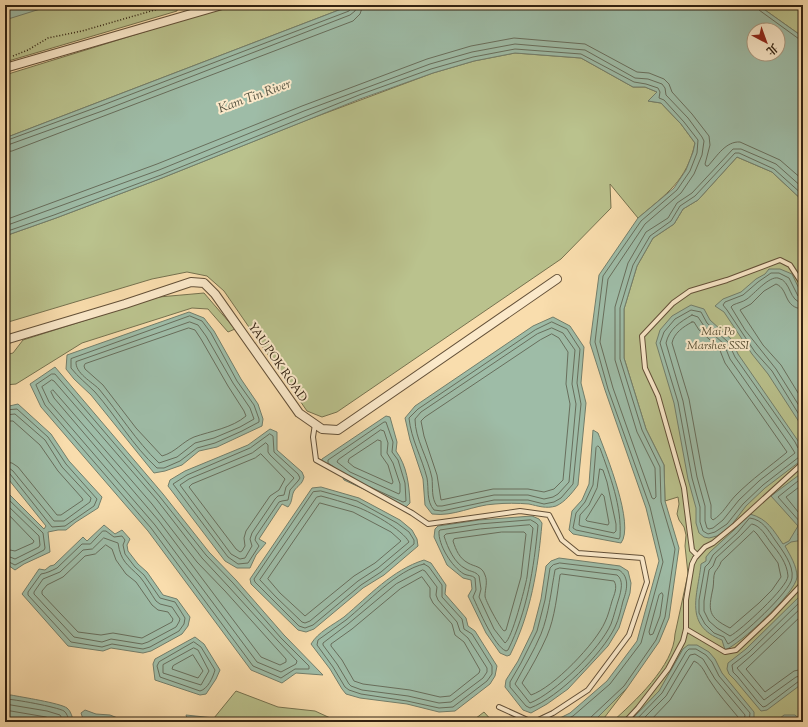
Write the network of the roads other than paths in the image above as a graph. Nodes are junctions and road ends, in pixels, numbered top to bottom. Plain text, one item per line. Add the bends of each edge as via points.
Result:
1 (222, 5) edge
2 (5, 68) edge
3 (557, 279) dead end
4 (803, 285) edge
5 (5, 340) edge
6 (315, 424) junction
7 (803, 463) edge
8 (696, 555) junction
9 (803, 583) edge
10 (686, 629) junction
11 (499, 707) dead end
12 (533, 722) edge
13 (625, 722) edge

1 - 2 street
3 - 6 street, YAU POK ROAD via 338,430 322,428
4 - 8 lane via 790,265 780,260 776,261 690,291 673,303 642,336 644,368 658,396 667,426 684,488 692,550
5 - 6 street, YAU POK ROAD via 192,282 204,283 215,294 299,413
6 - 12 lane via 313,436 316,460 428,524 520,511 549,515 562,540 578,553 642,558 647,582 628,635 588,690 554,713
7 - 8 lane
8 - 10 lane via 686,600
9 - 10 lane via 736,650 725,652
10 - 13 lane via 684,641 668,669
11 - 12 lane

